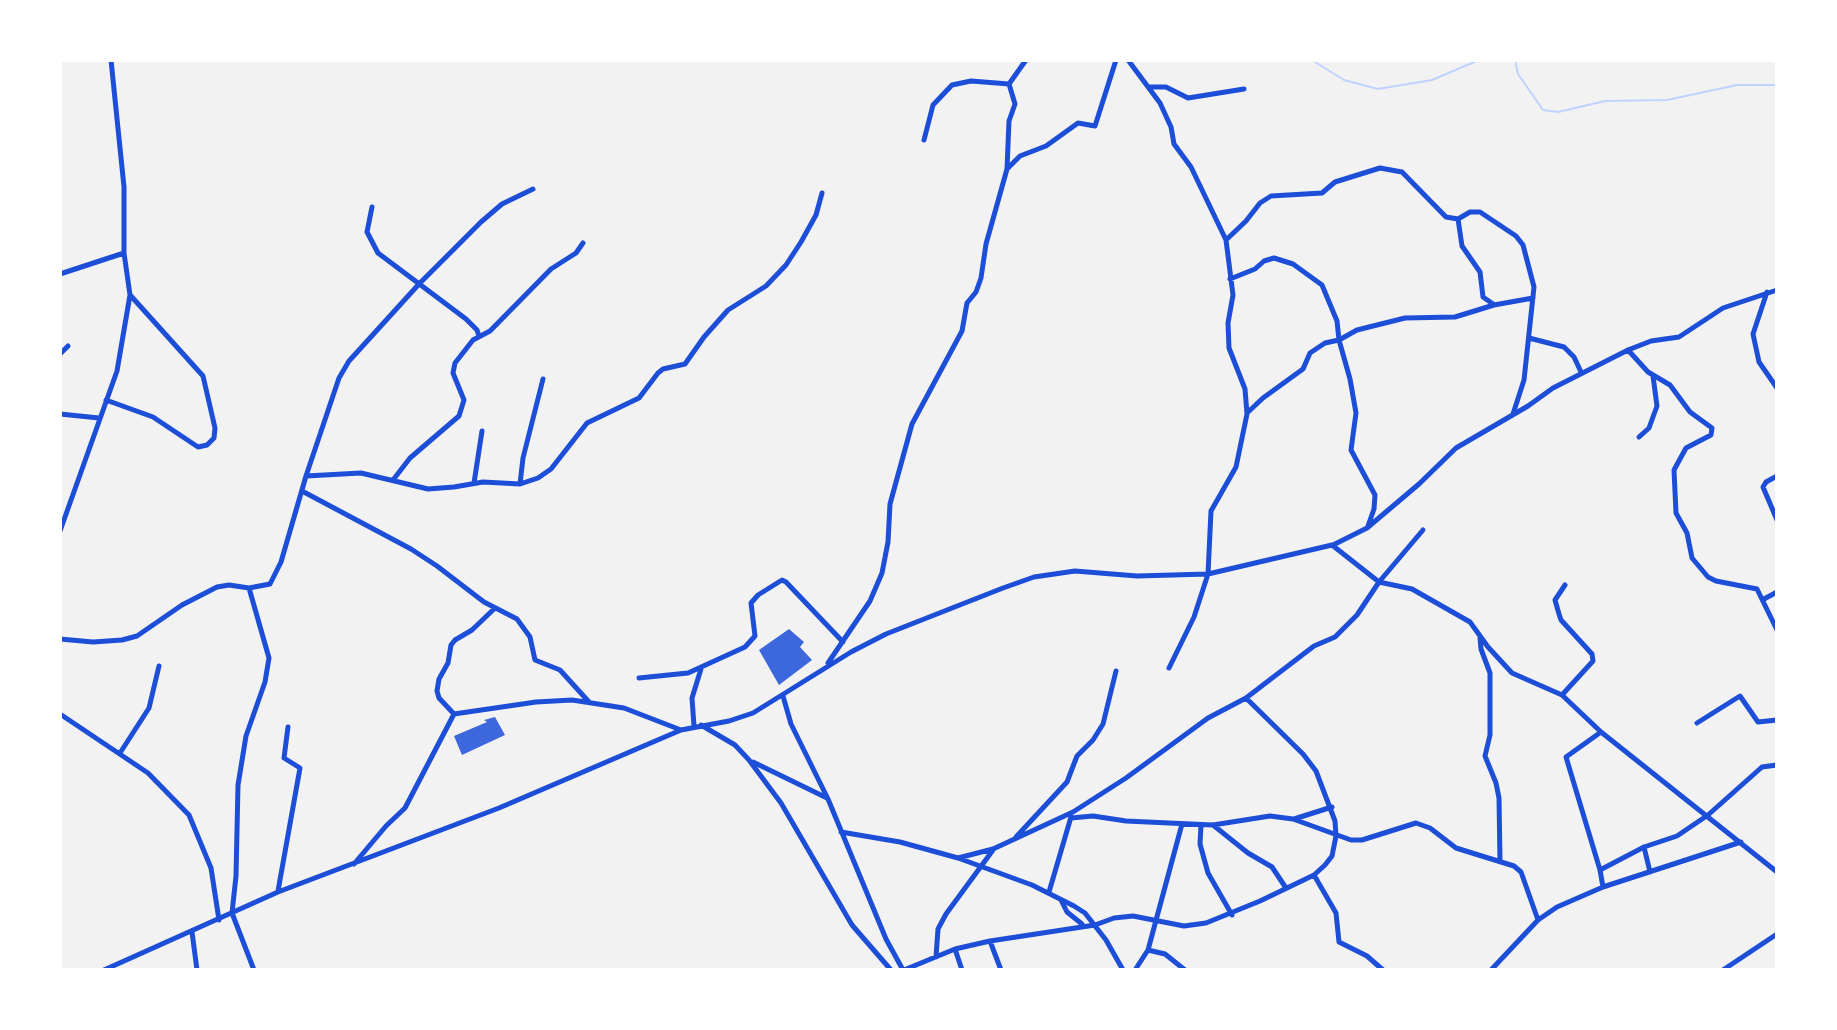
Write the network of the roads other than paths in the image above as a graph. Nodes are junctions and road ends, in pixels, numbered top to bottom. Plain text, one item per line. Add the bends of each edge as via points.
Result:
1 (111, 60) edge
2 (1026, 60) edge
3 (1116, 60) edge
4 (1128, 60) edge
5 (1009, 84) junction
6 (1149, 87) junction
7 (1244, 89) dead end
8 (924, 140) dead end
9 (1007, 169) junction
10 (533, 189) dead end
11 (822, 193) dead end
12 (372, 207) dead end
13 (1458, 219) junction
14 (1226, 240) junction
15 (583, 243) dead end
16 (124, 253) junction
17 (60, 274) edge
18 (1230, 279) junction
19 (419, 284) junction
20 (1777, 290) edge
21 (1767, 292) junction
22 (130, 295) junction
23 (1533, 298) junction
24 (1494, 305) junction
25 (479, 336) junction
26 (1529, 338) junction
27 (1339, 340) junction
28 (68, 346) dead end
29 (1628, 350) junction
30 (60, 354) edge
31 (1581, 372) junction
32 (1653, 375) junction
33 (543, 379) dead end
34 (1777, 388) edge
35 (106, 400) junction
36 (60, 414) edge
37 (1247, 414) junction
38 (1513, 414) junction
39 (99, 418) junction
40 (482, 431) dead end
41 (1639, 437) dead end
42 (306, 476) junction
43 (1777, 476) edge
44 (393, 480) junction
45 (474, 483) junction
46 (520, 484) junction
47 (302, 491) junction
48 (1777, 520) edge
49 (1367, 528) junction
50 (1423, 530) dead end
51 (60, 531) edge
52 (1332, 545) junction
53 (1208, 574) junction
54 (1379, 582) junction
55 (1565, 585) dead end
56 (249, 588) junction
57 (1777, 592) edge
58 (1764, 600) junction
59 (495, 608) junction
60 (1777, 630) edge
61 (1480, 637) junction
62 (60, 639) edge
63 (843, 643) junction
64 (159, 666) dead end
65 (825, 667) junction
66 (701, 668) junction
67 (1169, 668) dead end
68 (1116, 671) dead end
69 (639, 678) dead end
70 (1562, 695) junction
71 (783, 696) junction
72 (1246, 698) junction
73 (590, 703) junction
74 (60, 714) edge
75 (454, 714) junction
76 (1777, 720) edge
77 (1697, 723) dead end
78 (697, 725) junction
79 (288, 727) dead end
80 (681, 730) junction
81 (1601, 732) junction
82 (120, 753) junction
83 (749, 760) junction
84 (1777, 765) edge
85 (828, 799) junction
86 (1332, 807) junction
87 (1072, 815) junction
88 (1708, 815) junction
89 (1293, 819) junction
90 (1182, 823) junction
91 (1201, 825) junction
92 (1213, 825) junction
93 (841, 832) junction
94 (1336, 836) junction
95 (1010, 842) junction
96 (1742, 842) junction
97 (1644, 847) junction
98 (993, 849) junction
99 (958, 858) junction
100 (1500, 861) junction
101 (352, 866) junction
102 (979, 867) junction
103 (1600, 870) junction
104 (1650, 872) junction
105 (1777, 872) edge
106 (1314, 875) junction
107 (1603, 887) junction
108 (1286, 888) junction
109 (278, 892) junction
110 (1049, 892) junction
111 (1061, 899) junction
112 (232, 913) junction
113 (1232, 915) junction
114 (219, 920) junction
115 (1158, 920) junction
116 (1538, 920) junction
117 (1085, 925) junction
118 (1095, 925) junction
119 (192, 932) junction
120 (1777, 934) edge
121 (990, 941) junction
122 (955, 949) junction
123 (1148, 950) junction
124 (936, 957) junction
125 (104, 970) edge
126 (197, 970) edge
127 (254, 970) edge
128 (891, 970) edge
129 (904, 970) edge
130 (962, 970) edge
131 (1001, 970) edge
132 (1123, 970) edge
133 (1135, 970) edge
134 (1185, 970) edge
135 (1383, 970) edge
136 (1491, 970) edge
137 (1723, 970) edge

1 - 16 street via 124,187
2 - 5 street
3 - 9 street via 1095,126 1078,123
4 - 6 street
5 - 8 street via 952,85 933,105
5 - 9 street via 1015,104
6 - 7 street via 1166,87 1188,98
6 - 14 street
9 - 63 street via 962,331 912,424 888,514 882,573
10 - 19 street via 491,213
11 - 46 street via 801,242 766,286 728,310 685,364 663,369 639,398 587,423 551,469
12 - 19 street via 370,242
13 - 14 street via 1446,217 1402,172 1380,168 1335,182 1322,193 1271,196
13 - 23 street via 1480,212 1516,236 1527,254
13 - 24 street via 1462,246 1480,272 1483,297
14 - 18 street
15 - 25 street
16 - 17 street
16 - 22 street
18 - 27 street via 1270,258 1293,264 1322,285
18 - 37 street via 1229,348 1245,389
19 - 25 street via 473,325
19 - 42 street via 349,361
20 - 21 street
21 - 29 street via 1723,308 1679,337
21 - 34 street via 1753,334 1759,362
22 - 35 street via 117,371
22 - 35 street via 203,376 214,438 198,447 153,417
23 - 24 street
23 - 26 street
24 - 27 street via 1455,317 1381,322
25 - 44 street via 453,367 464,400 459,416
26 - 31 street via 1564,347
26 - 38 street
27 - 37 street via 1310,353 1303,369
27 - 49 street via 1356,413 1351,450 1375,495
28 - 30 street
29 - 31 street
29 - 32 street
31 - 38 street
32 - 41 street via 1657,406 1649,428
32 - 58 street via 1712,428 1711,435 1686,448 1674,470 1676,513 1692,558 1708,577 1757,589
33 - 46 street
35 - 39 street
36 - 39 street
37 - 53 street via 1236,467 1211,511
38 - 49 street via 1456,448
39 - 51 street
40 - 45 street
42 - 44 street via 361,473
42 - 47 street
43 - 48 street via 1763,487
44 - 45 street via 428,489
45 - 46 street
47 - 56 street via 275,577 264,587
47 - 59 street via 411,549
49 - 52 street
50 - 54 street
52 - 53 street
52 - 54 street
53 - 65 street via 1075,571 1034,577 886,634
53 - 67 street
54 - 61 street via 1420,593 1470,622
54 - 72 street via 1335,637 1314,646
55 - 70 street via 1555,600 1559,614 1594,657
56 - 62 street via 217,587 137,636 93,642
56 - 112 street via 269,658 238,785
57 - 58 street
58 - 60 street
59 - 73 street via 517,619 527,632 535,660 560,670
59 - 75 street via 451,645 437,691
61 - 70 street via 1512,673
61 - 100 street via 1490,673 1485,756 1499,798
63 - 65 street
63 - 66 street via 782,580 751,603 756,630 752,641
64 - 82 street via 149,708
65 - 71 street
66 - 69 street
66 - 78 street via 692,698
68 - 95 street via 1103,724 1077,756 1067,782
70 - 81 street
71 - 78 street via 753,713
71 - 85 street
72 - 86 street via 1303,754
72 - 87 street via 1208,718
73 - 75 street via 536,702
73 - 80 street via 624,708
74 - 82 street
75 - 101 street via 405,808
76 - 77 street via 1758,722 1740,696
78 - 80 street
78 - 83 street via 735,745
79 - 109 street via 284,758 300,768
80 - 101 street
81 - 88 street
81 - 103 street via 1566,757
82 - 114 street via 189,815 211,868
83 - 85 street
83 - 128 street via 781,803 852,925
84 - 88 street via 1762,767
85 - 93 street
86 - 89 street
86 - 94 street
87 - 90 street
87 - 95 street
87 - 110 street
88 - 96 street
88 - 97 street via 1677,836
89 - 92 street via 1257,817
89 - 94 street
90 - 91 street
90 - 115 street
91 - 92 street
91 - 113 street via 1208,873
92 - 108 street via 1272,867
93 - 99 street
93 - 129 street
94 - 100 street via 1362,840 1416,823 1456,848
94 - 106 street via 1332,856
95 - 98 street
96 - 104 street
96 - 105 street
97 - 103 street
97 - 104 street
98 - 99 street
98 - 102 street
99 - 102 street
100 - 116 street via 1521,872
101 - 109 street
102 - 110 street
102 - 124 street via 938,929
103 - 107 street
104 - 107 street
106 - 108 street
106 - 135 street via 1336,913 1339,942
107 - 116 street
108 - 113 street
109 - 112 street
110 - 111 street
111 - 117 street via 1067,912
111 - 118 street
112 - 114 street
112 - 127 street
113 - 115 street via 1184,926
114 - 119 street
115 - 118 street via 1133,916
115 - 123 street
116 - 136 street
117 - 118 street
117 - 121 street
118 - 132 street
119 - 125 street
119 - 126 street
120 - 137 street
121 - 122 street
121 - 131 street
122 - 124 street
122 - 130 street
123 - 133 street
123 - 134 street via 1165,954
124 - 129 street

